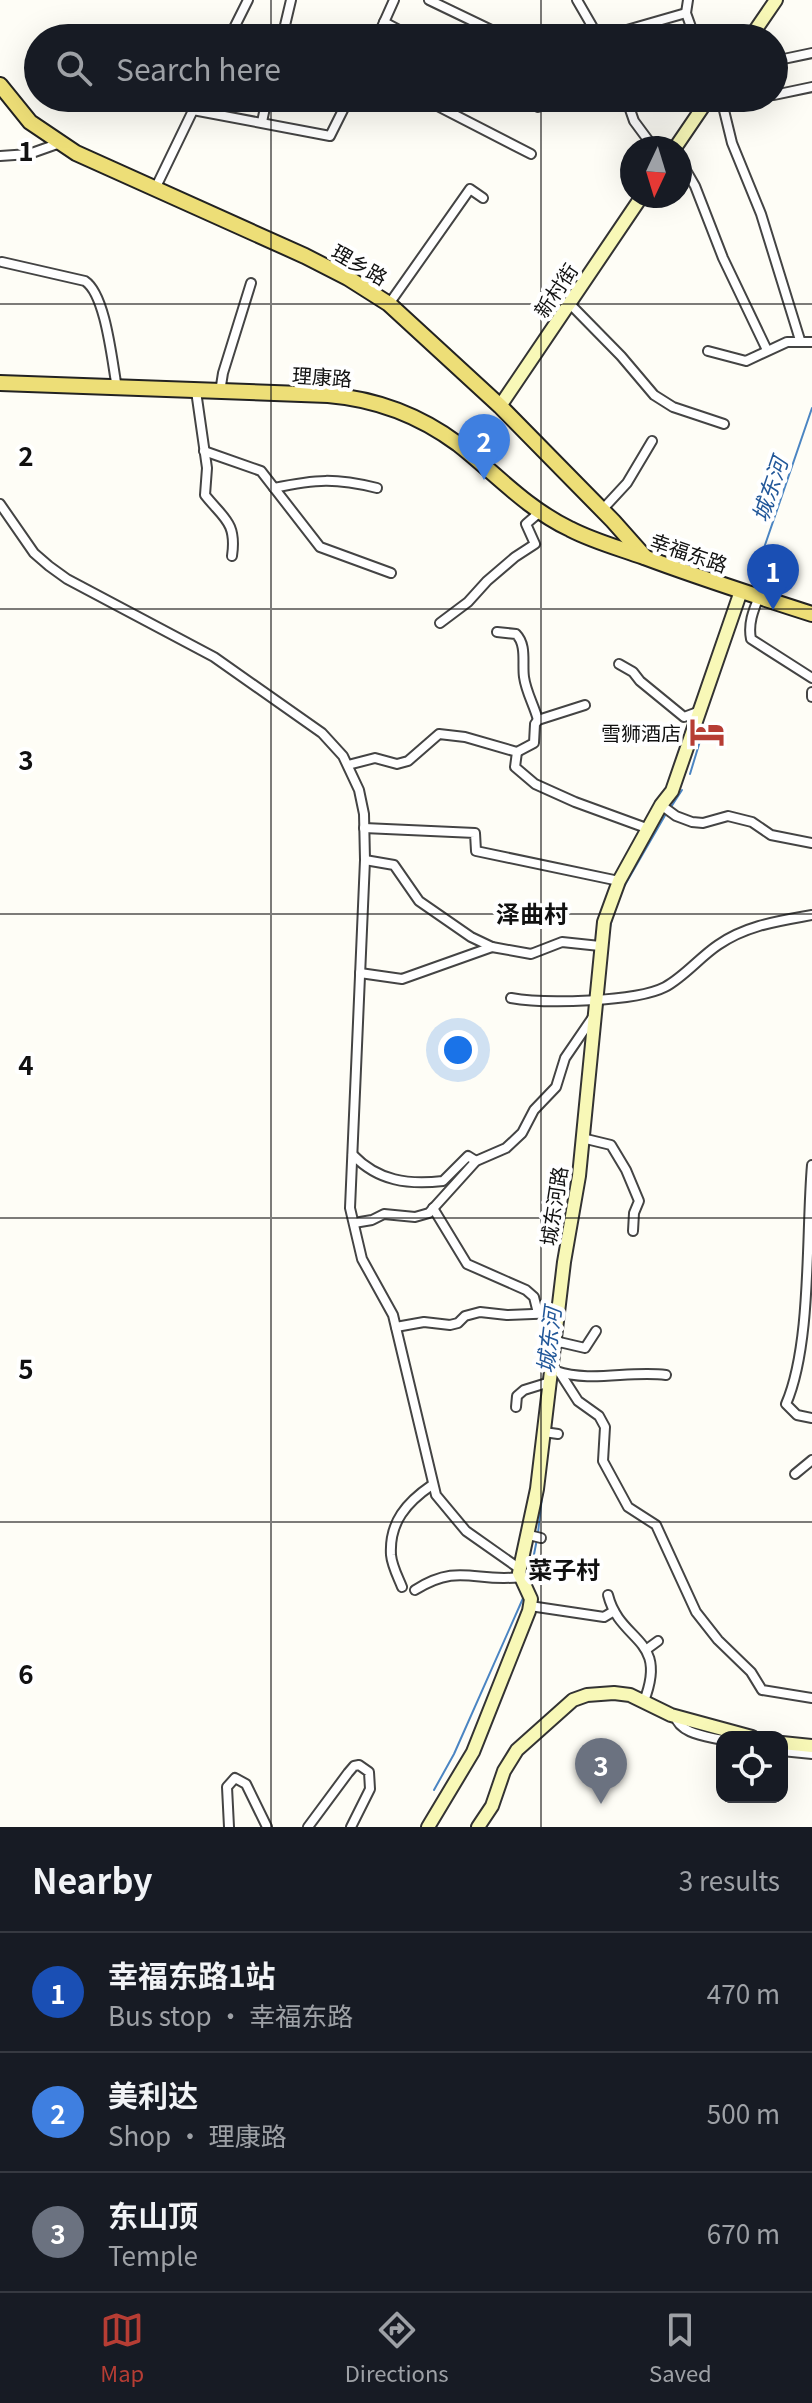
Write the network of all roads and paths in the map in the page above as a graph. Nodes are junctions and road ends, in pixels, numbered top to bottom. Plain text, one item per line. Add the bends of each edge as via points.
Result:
1 (248, 0) edge
2 (291, 0) edge
3 (429, 0) edge
4 (577, 0) edge
5 (688, 0) edge
6 (776, 0) edge
7 (390, 1) edge
8 (686, 13) junction
9 (384, 22) joint
10 (236, 24) edge
11 (285, 24) edge
12 (388, 24) edge
13 (479, 24) edge
14 (591, 24) edge
15 (648, 24) edge
16 (690, 24) edge
17 (760, 24) edge
18 (812, 53) edge
19 (788, 58) edge
20 (0, 85) edge
21 (812, 87) edge
22 (788, 92) edge
23 (192, 112) edge
24 (204, 112) edge
25 (264, 112) edge
26 (342, 112) edge
27 (449, 112) edge
28 (631, 112) edge
29 (699, 112) edge
30 (724, 112) edge
31 (262, 122) junction
32 (645, 136) edge
33 (683, 136) edge
34 (60, 143) junction
35 (531, 154) dead end
36 (0, 156) edge
37 (692, 181) edge
38 (155, 189) junction
39 (483, 198) dead end
40 (634, 208) edge
41 (2, 262) dead end
42 (251, 283) dead end
43 (569, 303) junction
44 (389, 304) junction
45 (800, 340) junction
46 (812, 342) edge
47 (767, 350) junction
48 (708, 351) dead end
49 (0, 383) edge
50 (117, 388) junction
51 (196, 391) junction
52 (220, 392) junction
53 (500, 406) junction
54 (724, 424) dead end
55 (652, 441) dead end
56 (204, 451) junction
57 (274, 488) junction
58 (377, 488) dead end
59 (0, 504) edge
60 (602, 510) junction
61 (541, 511) junction
62 (613, 521) junction
63 (599, 541) junction
64 (232, 556) dead end
65 (645, 557) junction
66 (391, 573) dead end
67 (741, 591) junction
68 (759, 597) junction
69 (812, 614) edge
70 (440, 623) dead end
71 (497, 632) dead end
72 (619, 664) dead end
73 (812, 678) edge
74 (585, 705) dead end
75 (701, 711) junction
76 (538, 720) junction
77 (517, 752) junction
78 (348, 765) junction
79 (666, 809) junction
80 (364, 828) junction
81 (649, 829) junction
82 (812, 843) edge
83 (365, 860) junction
84 (619, 881) junction
85 (812, 915) edge
86 (600, 946) junction
87 (492, 947) junction
88 (360, 973) junction
89 (511, 998) dead end
90 (601, 1000) junction
91 (593, 1017) junction
92 (588, 1139) junction
93 (353, 1155) junction
94 (476, 1161) junction
95 (812, 1165) edge
96 (433, 1208) junction
97 (354, 1223) junction
98 (633, 1231) dead end
99 (538, 1313) junction
100 (558, 1313) junction
101 (396, 1327) junction
102 (596, 1331) dead end
103 (560, 1343) junction
104 (554, 1374) junction
105 (666, 1375) dead end
106 (516, 1407) dead end
107 (812, 1418) edge
108 (544, 1432) junction
109 (558, 1434) dead end
110 (812, 1460) edge
111 (795, 1474) dead end
112 (432, 1485) junction
113 (520, 1573) junction
114 (402, 1587) dead end
115 (415, 1590) dead end
116 (608, 1595) dead end
117 (530, 1606) junction
118 (614, 1611) junction
119 (658, 1641) dead end
120 (647, 1649) junction
121 (812, 1698) edge
122 (644, 1701) junction
123 (675, 1716) junction
124 (730, 1731) edge
125 (716, 1738) edge
126 (788, 1744) edge
127 (812, 1746) edge
128 (788, 1752) edge
129 (812, 1754) edge
130 (229, 1827) edge
131 (267, 1827) edge
132 (308, 1827) edge
133 (351, 1827) edge
134 (428, 1827) edge
135 (478, 1827) edge

1 - 10 street
2 - 11 street
3 - 13 street
4 - 14 street
5 - 8 street
6 - 17 street
7 - 9 street
8 - 15 street
8 - 16 street
9 - 12 street
18 - 19 street
20 - 34 main road, 理乡路 via 20,113
21 - 22 street
23 - 38 street
24 - 31 street
25 - 31 street
26 - 31 street via 330,136
27 - 35 street
28 - 32 street
29 - 33 street
30 - 45 street
34 - 36 street via 29,154
34 - 38 main road, 理乡路
37 - 47 street
38 - 44 main road, 理乡路 via 316,261
39 - 44 street via 470,189
40 - 43 street, 新村街
41 - 50 street via 92,286
42 - 52 street
43 - 53 street, 新村街
43 - 54 street via 654,395
44 - 53 main road, 理乡路
45 - 46 street
45 - 47 street
47 - 48 street via 746,361
49 - 50 main road, 理康路
50 - 51 main road, 理康路
51 - 52 main road, 理康路
51 - 56 street
52 - 61 main road, 理康路 via 347,397 388,406 455,442
53 - 60 main road, 理乡路
55 - 60 street via 627,483
56 - 57 street via 261,471
56 - 64 street via 205,495 227,518
57 - 58 street via 333,479
57 - 66 street via 320,547
59 - 78 street via 49,566 240,674 322,733
60 - 62 main road, 理乡路
61 - 63 main road, 理康路
61 - 70 street via 526,524 535,544
62 - 63 main road via 612,530
62 - 65 main road, 理乡路
63 - 65 main road, 幸福东路
65 - 67 main road, 幸福东路
67 - 68 main road, 幸福东路
67 - 75 street, 城东河路
68 - 69 main road, 幸福东路
68 - 73 street via 751,616 751,639
71 - 76 street via 516,634 521,640 525,683
72 - 75 street via 684,717
74 - 76 street
75 - 79 street, 城东河路
76 - 77 street via 534,743
77 - 78 street via 439,734 408,761 375,758
77 - 81 street via 515,767 535,784
78 - 80 street via 362,800
79 - 81 street, 城东河路
79 - 82 street via 698,823 728,816 752,822 771,835
80 - 83 street
80 - 84 street via 475,833 476,851
81 - 84 street, 城东河路
83 - 87 street via 394,865 419,901
83 - 88 street
84 - 86 street, 城东河路 via 607,907
85 - 90 street via 760,924 717,945 666,986
86 - 87 street via 562,942 531,954
86 - 90 street, 城东河路
87 - 88 street via 402,979
88 - 93 street
89 - 90 street
90 - 91 street, 城东河路
91 - 92 street, 城东河路
91 - 94 street via 565,1058 556,1087 534,1110 522,1133 506,1148
92 - 98 street via 611,1145 626,1170 639,1201
92 - 100 street, 城东河路
93 - 94 street via 368,1170 408,1181 443,1181 468,1156
93 - 97 street via 349,1183
94 - 96 street
95 - 107 street via 804,1331 786,1404 797,1415
96 - 97 street via 415,1217 384,1214
96 - 99 street via 467,1264 526,1290
97 - 101 street via 362,1259
99 - 100 street
99 - 101 street via 480,1312 450,1325
100 - 103 street, 城东河路
101 - 112 street
102 - 103 street via 585,1348
103 - 104 street, 城东河路
104 - 105 street
104 - 106 street via 517,1396
104 - 108 street, 城东河路
104 - 121 street via 599,1416 605,1427 606,1470 628,1507 656,1525 702,1620 762,1690
108 - 109 street
108 - 113 street, 城东河路 via 535,1536
110 - 111 street
112 - 113 street via 466,1531
112 - 114 street via 406,1505 395,1532 391,1559
113 - 115 street via 497,1578 465,1573
113 - 117 street
116 - 118 street
117 - 118 street via 604,1617
117 - 134 street via 473,1752
118 - 120 street
119 - 120 street
120 - 122 street via 652,1680
122 - 123 street
122 - 135 street via 614,1693 573,1700 517,1750
123 - 124 street
123 - 125 street via 685,1730
126 - 127 street
128 - 129 street
130 - 131 street via 227,1787 235,1778 246,1784
132 - 133 street via 359,1765 371,1780

